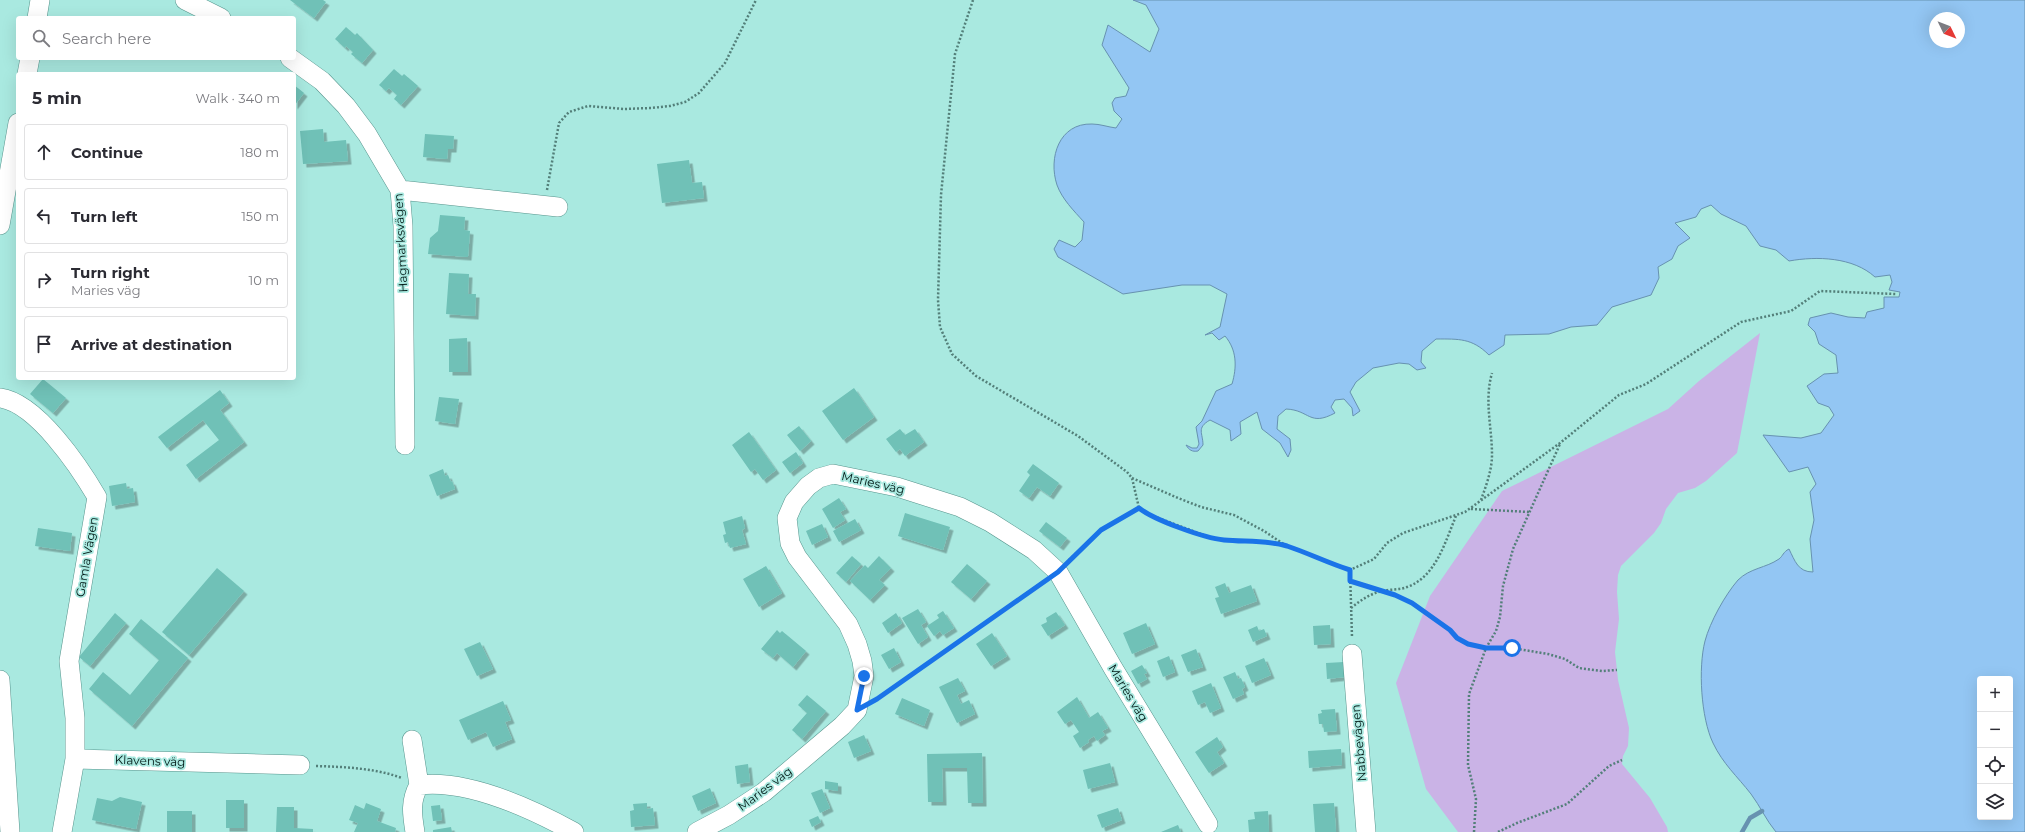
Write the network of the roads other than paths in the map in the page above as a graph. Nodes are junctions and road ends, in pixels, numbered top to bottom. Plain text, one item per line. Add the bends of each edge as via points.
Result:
1 (40, 0) edge
2 (185, 0) edge
3 (37, 16) edge
4 (218, 16) edge
5 (30, 60) edge
6 (293, 60) edge
7 (27, 72) edge
8 (16, 136) edge
9 (8, 187) edge
10 (400, 190) junction
11 (558, 206) dead end
12 (0, 226) edge
13 (0, 398) edge
14 (405, 445) dead end
15 (1352, 654) road end
16 (0, 680) edge
17 (412, 740) dead end
18 (75, 759) junction
19 (300, 765) road end
20 (419, 785) junction
21 (1208, 824) dead end
22 (10, 832) edge
23 (62, 832) edge
24 (415, 832) edge
25 (574, 832) edge
26 (697, 832) edge
27 (1366, 832) edge

1 - 3 street
2 - 4 street
5 - 7 street
6 - 10 street, Hagmarksvägen via 322,81 346,106 367,134
8 - 9 street
9 - 12 street
10 - 11 street
10 - 14 street, Hagmarksvägen via 403,226
13 - 18 street, Gamla Vägen via 15,404 53,434 76,462 97,497 69,661 75,718
15 - 27 street, Nabbevägen
16 - 22 street
17 - 20 street
18 - 19 street, Klavens väg
18 - 23 street
20 - 24 street via 411,805
20 - 25 street via 434,783 466,788 528,809
21 - 26 street, Maries väg via 1058,572 1034,550 990,522 960,507 897,486 833,474 819,478 808,486 794,502 787,518 790,544 848,624 857,644 864,676 857,710 842,726 764,792

